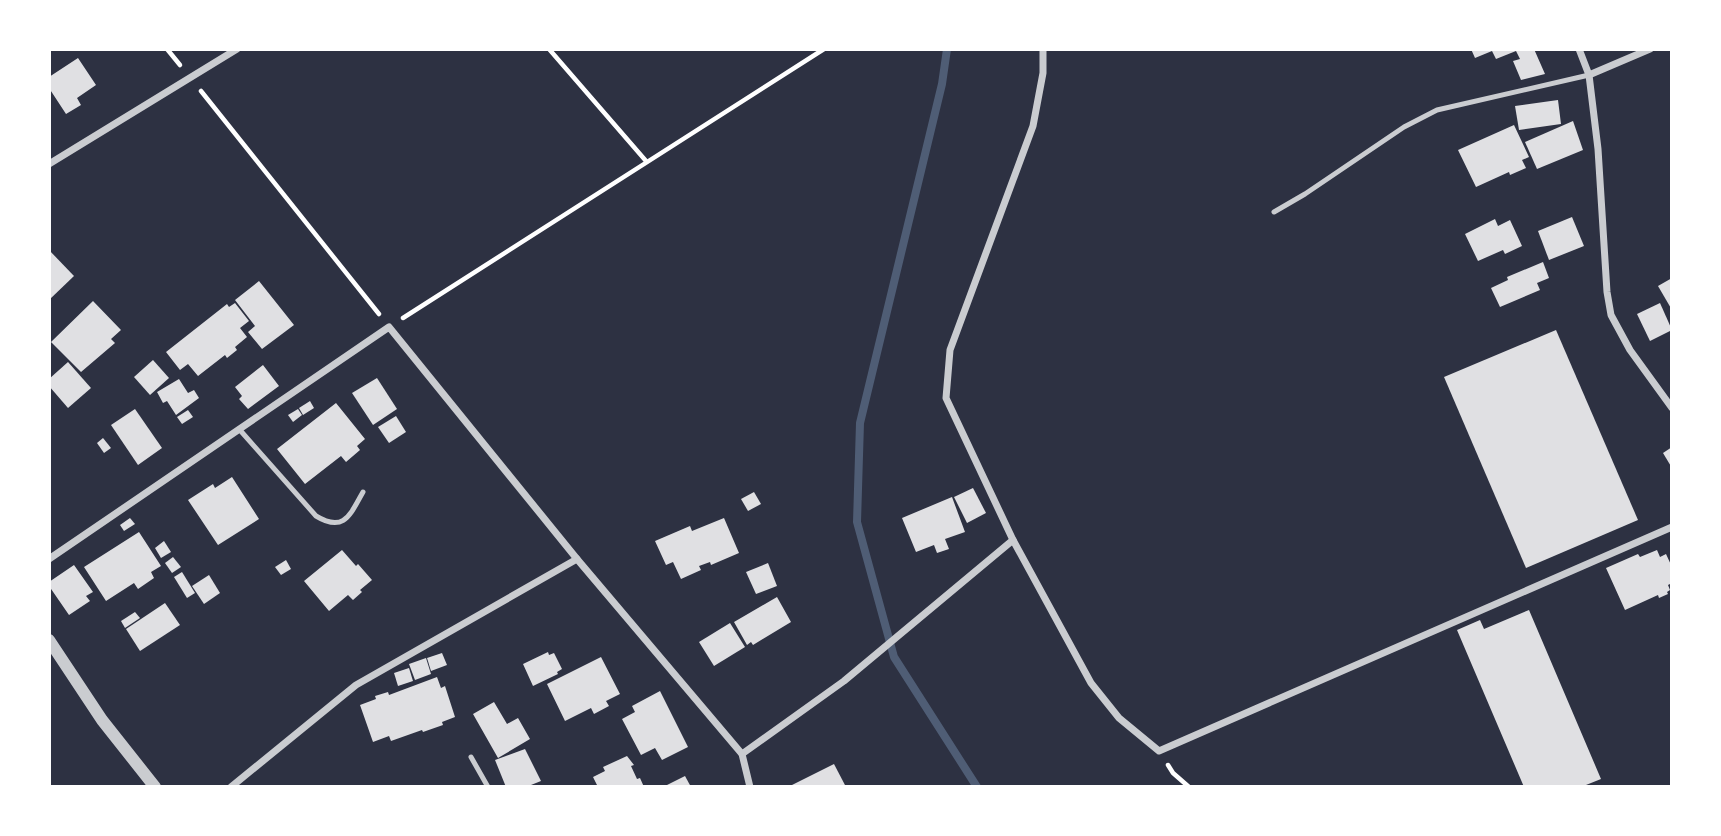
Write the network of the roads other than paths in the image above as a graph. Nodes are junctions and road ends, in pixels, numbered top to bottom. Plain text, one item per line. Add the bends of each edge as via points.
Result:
1 (237, 49) edge
2 (1043, 49) edge
3 (1579, 49) edge
4 (1650, 49) edge
5 (1589, 75) junction
6 (49, 164) edge
7 (1274, 212) dead end
8 (1672, 408) edge
9 (239, 429) junction
10 (363, 492) dead end
11 (1672, 527) edge
12 (1013, 540) junction
13 (49, 559) edge
14 (578, 559) junction
15 (49, 640) edge
16 (742, 754) junction
17 (471, 757) dead end
18 (155, 787) edge
19 (231, 787) edge
20 (488, 787) edge
21 (750, 787) edge

1 - 6 street
2 - 12 street via 1033,126 950,350 946,398
3 - 5 street
4 - 5 street
5 - 7 lane via 1437,110
5 - 8 street via 1611,315
9 - 10 lane via 316,516 329,524 340,523 351,514
9 - 13 street
9 - 14 street via 389,327
11 - 12 street via 1159,751 1119,718 1091,683
12 - 16 street via 844,681
14 - 16 street
14 - 19 street via 356,685
15 - 18 street
16 - 21 street
17 - 20 lane

